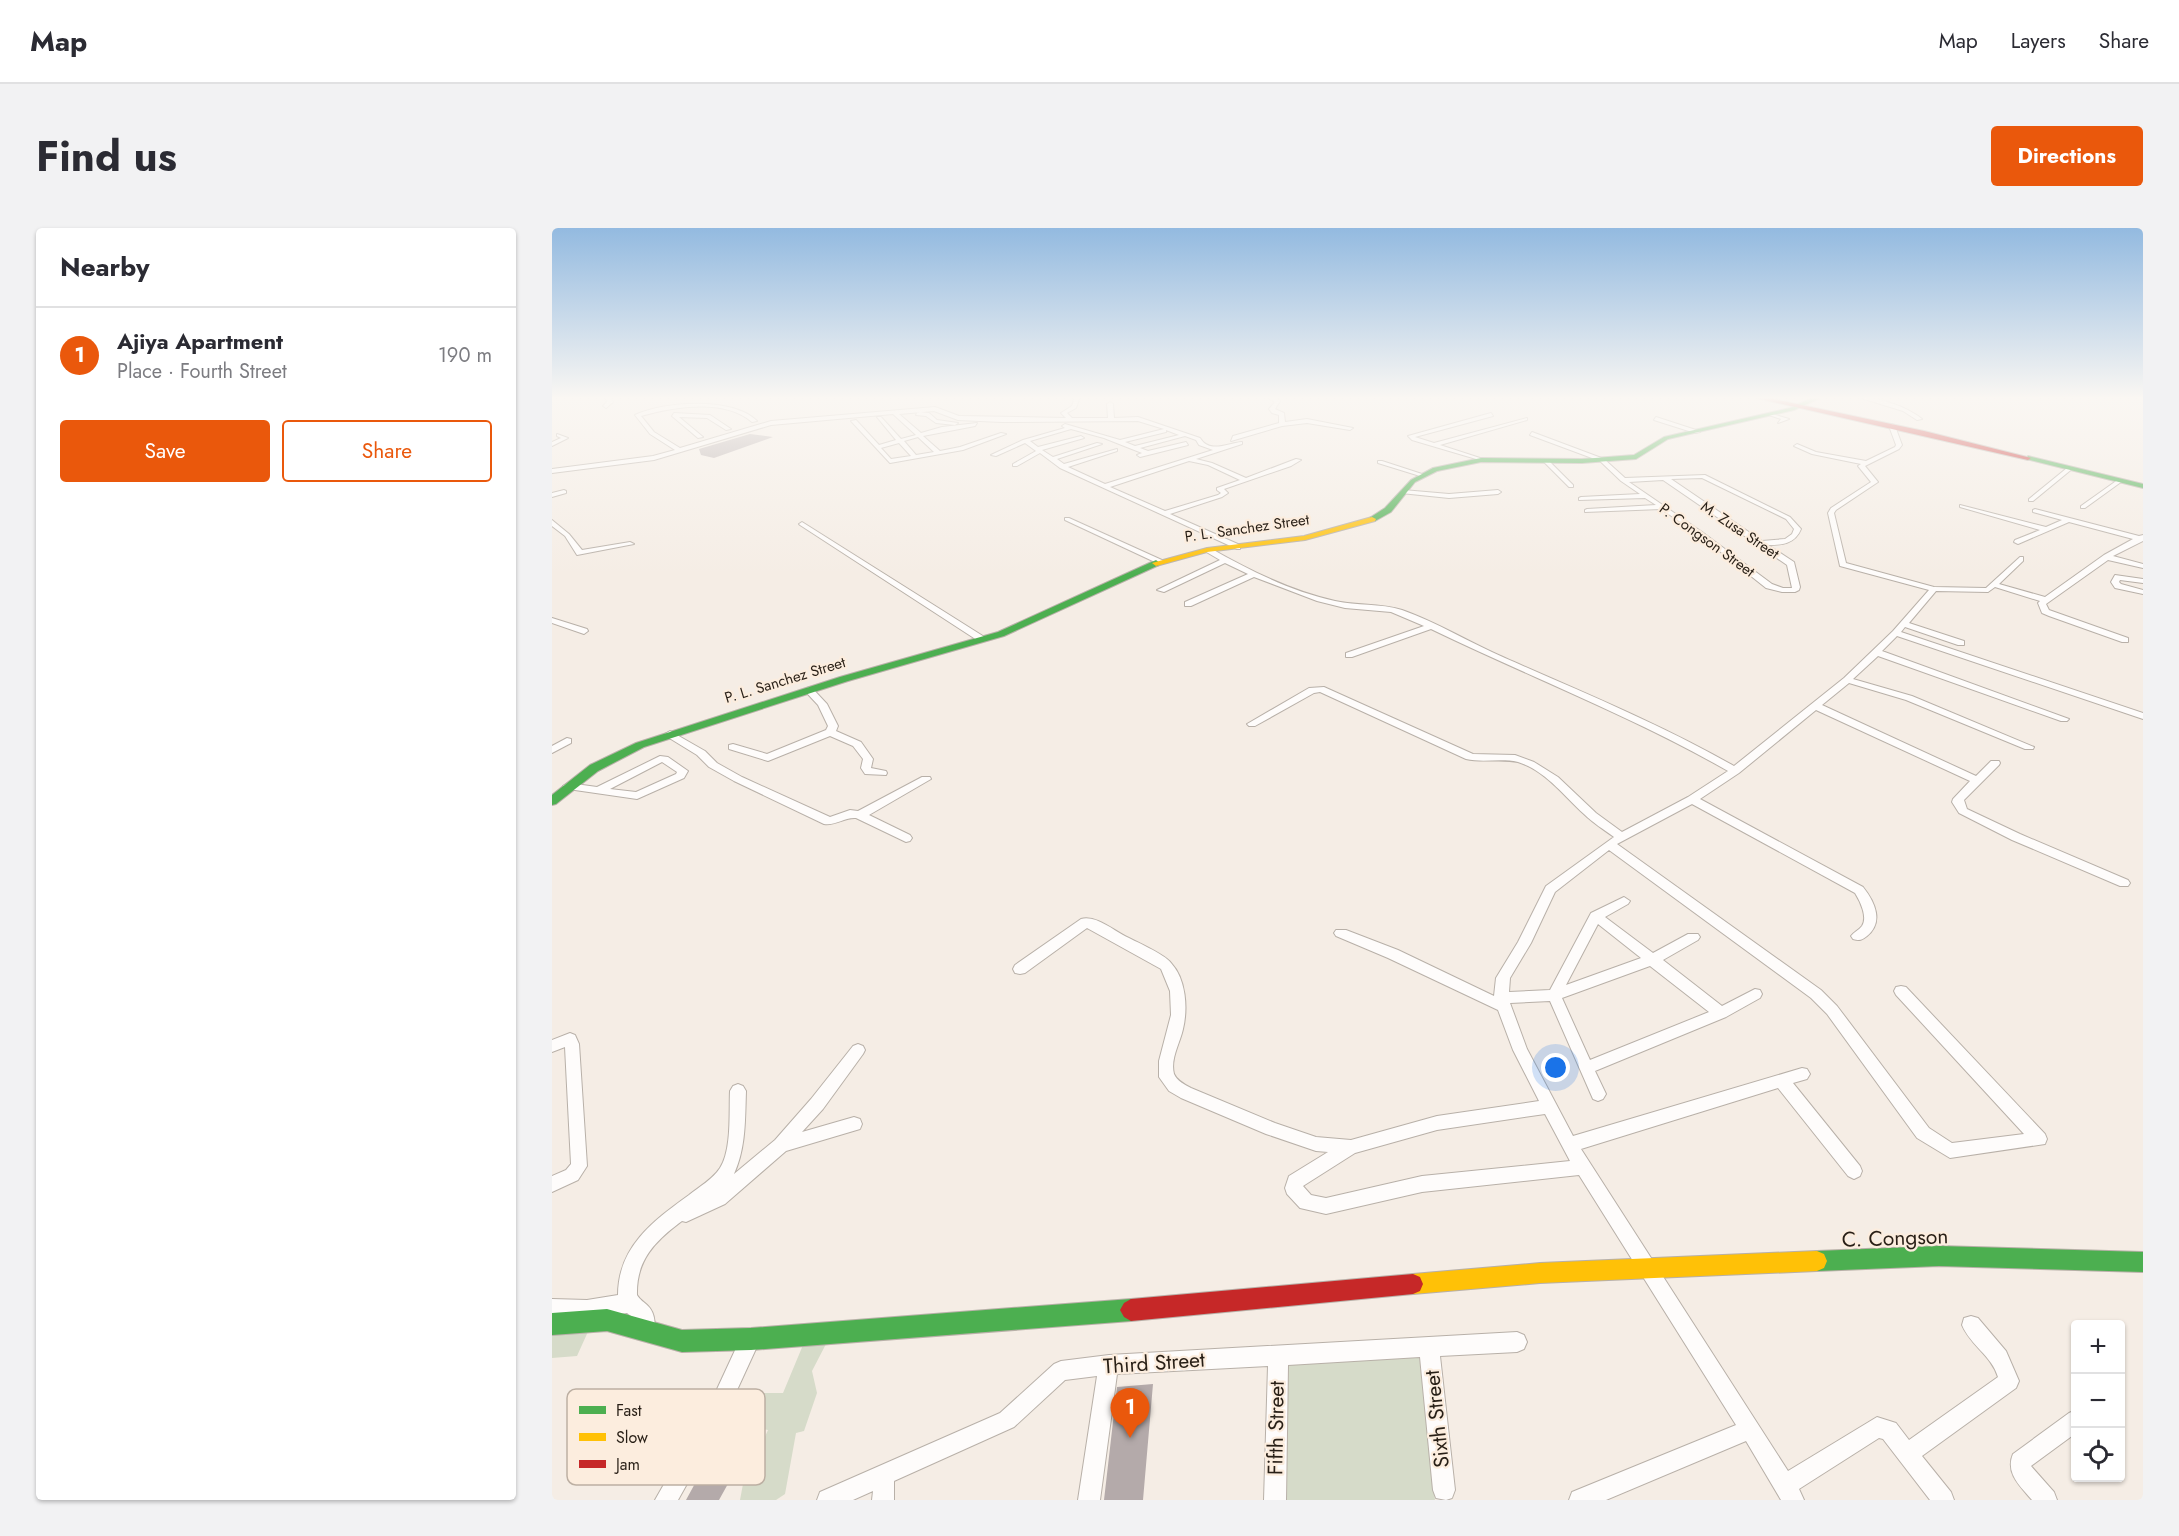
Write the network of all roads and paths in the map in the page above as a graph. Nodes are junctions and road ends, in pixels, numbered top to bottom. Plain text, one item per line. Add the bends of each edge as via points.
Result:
1 (660, 456) edge
2 (884, 456) edge
3 (919, 456) edge
4 (1029, 456) edge
5 (1047, 456) edge
6 (1059, 456) edge
7 (1095, 456) edge
8 (1199, 456) edge
9 (1470, 456) edge
10 (1592, 456) edge
11 (1630, 456) edge
12 (1831, 456) edge
13 (1880, 456) edge
14 (2018, 456) edge
15 (915, 457) joint
16 (1808, 458) dead end
17 (1051, 459) junction
18 (1191, 460) junction
19 (1298, 460) dead end
20 (1481, 460) junction
21 (1602, 460) junction
22 (1546, 461) junction
23 (1380, 462) dead end
24 (1865, 463) junction
25 (1015, 465) dead end
26 (1062, 466) junction
27 (2069, 469) junction
28 (552, 471) edge
29 (1863, 471) junction
30 (1422, 475) junction
31 (1663, 477) junction
32 (1246, 480) junction
33 (1623, 480) junction
34 (2119, 481) junction
35 (1106, 486) junction
36 (1571, 486) dead end
37 (2143, 486) edge
38 (564, 492) dead end
39 (1403, 492) junction
40 (1498, 492) dead end
41 (552, 495) edge
42 (1645, 496) junction
43 (1581, 499) dead end
44 (2031, 500) dead end
45 (1962, 506) dead end
46 (1662, 507) junction
47 (2083, 507) dead end
48 (1587, 511) dead end
49 (2035, 511) dead end
50 (1166, 513) junction
51 (1067, 519) dead end
52 (2070, 519) junction
53 (552, 522) edge
54 (802, 524) dead end
55 (2046, 529) junction
56 (2141, 538) edge
57 (2018, 542) dead end
58 (1760, 543) junction
59 (630, 544) dead end
60 (1237, 547) junction
61 (1207, 550) junction
62 (2107, 557) junction
63 (2020, 559) dead end
64 (1226, 560) junction
65 (1160, 561) junction
66 (2143, 566) edge
67 (1253, 575) junction
68 (2143, 581) edge
69 (1995, 585) junction
70 (1934, 589) junction
71 (1161, 590) dead end
72 (1789, 591) joint
73 (2143, 592) edge
74 (2046, 600) junction
75 (1188, 604) dead end
76 (552, 620) edge
77 (1429, 627) junction
78 (1900, 628) junction
79 (584, 631) dead end
80 (982, 640) junction
81 (2124, 640) dead end
82 (1961, 643) dead end
83 (1876, 652) junction
84 (1349, 655) dead end
85 (1847, 680) junction
86 (809, 690) junction
87 (1816, 706) junction
88 (2143, 716) edge
89 (2064, 719) dead end
90 (1252, 724) dead end
91 (830, 732) junction
92 (670, 734) junction
93 (567, 741) dead end
94 (734, 747) dead end
95 (2029, 747) dead end
96 (552, 750) edge
97 (1995, 763) dead end
98 (1735, 771) junction
99 (882, 773) dead end
100 (926, 779) dead end
101 (1978, 781) junction
102 (568, 786) junction
103 (599, 790) junction
104 (1692, 799) junction
105 (552, 801) edge
106 (860, 815) junction
107 (906, 838) dead end
108 (1623, 838) junction
109 (1609, 844) junction
110 (2124, 883) dead end
111 (1624, 901) dead end
112 (1596, 916) junction
113 (1341, 933) dead end
114 (1858, 936) dead end
115 (1693, 937) dead end
116 (1654, 959) junction
117 (1020, 969) dead end
118 (1901, 991) dead end
119 (1755, 994) dead end
120 (1554, 995) junction
121 (1503, 1002) junction
122 (1721, 1013) junction
123 (552, 1046) edge
124 (858, 1050) dead end
125 (1586, 1068) junction
126 (1802, 1074) dead end
127 (1782, 1081) junction
128 (738, 1090) dead end
129 (1598, 1094) dead end
130 (1548, 1107) junction
131 (854, 1124) dead end
132 (780, 1145) junction
133 (1569, 1145) junction
134 (1351, 1147) junction
135 (1583, 1167) junction
136 (1854, 1171) dead end
137 (552, 1184) edge
138 (660, 1227) junction
139 (2143, 1262) edge
140 (1648, 1270) junction
141 (630, 1303) junction
142 (552, 1308) edge
143 (552, 1324) edge
144 (1971, 1325) dead end
145 (645, 1330) junction
146 (751, 1339) junction
147 (1516, 1342) dead end
148 (1429, 1347) junction
149 (1278, 1355) junction
150 (1109, 1365) junction
151 (727, 1389) edge
152 (2071, 1424) edge
153 (1750, 1429) junction
154 (1907, 1454) junction
155 (884, 1476) junction
156 (675, 1485) edge
157 (1444, 1490) dead end
158 (1788, 1493) edge
159 (666, 1500) edge
160 (828, 1500) edge
161 (883, 1500) edge
162 (1089, 1500) edge
163 (1275, 1500) edge
164 (1580, 1500) edge
165 (1943, 1500) edge
166 (2046, 1500) edge

1 - 28 street
2 - 15 street via 888,461
3 - 15 street
4 - 25 street
5 - 17 street
6 - 17 street
7 - 26 street
8 - 18 street
9 - 20 street
10 - 21 street
11 - 21 street, P. L. Sanchez Street
12 - 24 street
13 - 24 street
14 - 27 street
16 - 29 street
17 - 26 street
18 - 32 street
18 - 35 street
19 - 32 street
20 - 22 street, P. L. Sanchez Street
20 - 30 street, P. L. Sanchez Street
21 - 22 street, P. L. Sanchez Street
21 - 33 street, P. Congson Street
22 - 36 street
23 - 30 street
24 - 29 street via 1861,466
26 - 35 street
27 - 34 street
27 - 44 street
29 - 70 street via 1875,482 1831,513 1843,564
30 - 39 street, P. L. Sanchez Street
31 - 33 street
31 - 58 street, M. Zusa Street
31 - 58 street via 1710,478 1788,518 1798,529 1788,542
32 - 50 street via 1219,490 1225,493 1220,496
33 - 42 street, P. Congson Street
34 - 37 street
34 - 47 street
35 - 50 street
38 - 41 street
39 - 40 street via 1450,496
39 - 60 street, P. L. Sanchez Street via 1388,510 1367,520 1305,538
42 - 43 street
42 - 46 street, P. Congson Street
45 - 55 street
46 - 48 street
46 - 72 street, P. Congson Street via 1769,586
49 - 52 street
50 - 60 street
51 - 65 street
52 - 55 street
52 - 56 street
53 - 59 street via 580,553
54 - 80 street
55 - 57 street
56 - 62 street
58 - 72 street, M. Zusa Street via 1791,564 1796,587
60 - 61 street, P. L. Sanchez Street
61 - 64 street
61 - 65 street, P. L. Sanchez Street
62 - 66 street
62 - 74 street
63 - 69 street
64 - 67 street
64 - 71 street
65 - 80 street, P. L. Sanchez Street
67 - 75 street
67 - 77 street via 1335,604 1387,608
68 - 73 street via 2118,576 2115,582
69 - 70 street via 1988,590
69 - 74 street
70 - 78 street
74 - 81 street via 2042,607 2045,610
76 - 79 street
77 - 84 street
77 - 98 street via 1619,711
78 - 82 street
78 - 83 street
78 - 88 street
80 - 86 street, P. L. Sanchez Street
83 - 85 street
83 - 89 street
85 - 87 street
85 - 95 street via 1909,699
86 - 91 street via 822,704 833,726
86 - 92 street, P. L. Sanchez Street
87 - 98 street
87 - 101 street
90 - 108 street via 1312,690 1321,689 1470,757 1512,758 1540,770 1567,788 1584,808
91 - 94 street via 768,758
91 - 99 street via 857,744 868,759 869,772
92 - 102 street, P. L. Sanchez Street via 609,759
92 - 106 street via 738,779 828,821 849,814
93 - 96 street
97 - 101 street
98 - 104 street
100 - 106 street
101 - 110 street via 1959,799 1963,811
102 - 103 street
102 - 105 street, P. L. Sanchez Street
103 - 103 street via 660,759 683,771 641,795
104 - 108 street
104 - 114 street via 1859,890 1867,900 1870,922
106 - 107 street
108 - 109 street
109 - 118 street via 1816,994 1923,1134 1950,1151 2039,1139
109 - 121 street via 1550,889 1503,978
111 - 112 street
112 - 116 street
112 - 120 street
113 - 121 street
115 - 116 street
116 - 120 street
116 - 122 street
117 - 134 street via 1084,923 1099,927 1166,965 1172,976 1178,1015 1166,1061 1167,1077 1174,1086 1272,1129 1316,1144
119 - 122 street
120 - 121 street
120 - 125 street
121 - 130 street via 1520,1050
122 - 125 street
123 - 137 street via 570,1039 572,1044 579,1166 572,1175
124 - 132 street
125 - 129 street
126 - 127 street
127 - 133 street
127 - 136 street
128 - 138 street via 732,1160 727,1173
130 - 133 street
130 - 134 street via 1474,1116
131 - 132 street
132 - 138 street via 719,1198
133 - 135 street
134 - 135 street via 1294,1182 1294,1190 1302,1200 1336,1205 1422,1184
135 - 140 street
138 - 141 street via 633,1262 627,1293
139 - 140 street, C. Congson via 1939,1256
140 - 146 street, C. Congson via 1540,1273 1086,1314
140 - 153 street
141 - 142 street via 587,1309
141 - 145 street via 644,1315
143 - 145 street, C. Congson via 607,1320
144 - 154 street via 1999,1359 2009,1381
145 - 146 street, C. Congson via 682,1341
146 - 151 street
147 - 148 street, Third Street
148 - 149 street, Third Street
148 - 157 street, Sixth Street
149 - 150 street, Third Street
149 - 163 street, Fifth Street
150 - 155 street, Third Street via 1061,1371 1007,1420
150 - 162 street
152 - 166 street via 2020,1461 2022,1473
153 - 158 street
153 - 164 street
154 - 158 street via 1889,1430 1877,1428
154 - 165 street
155 - 160 street, Third Street
155 - 161 street
156 - 159 street

